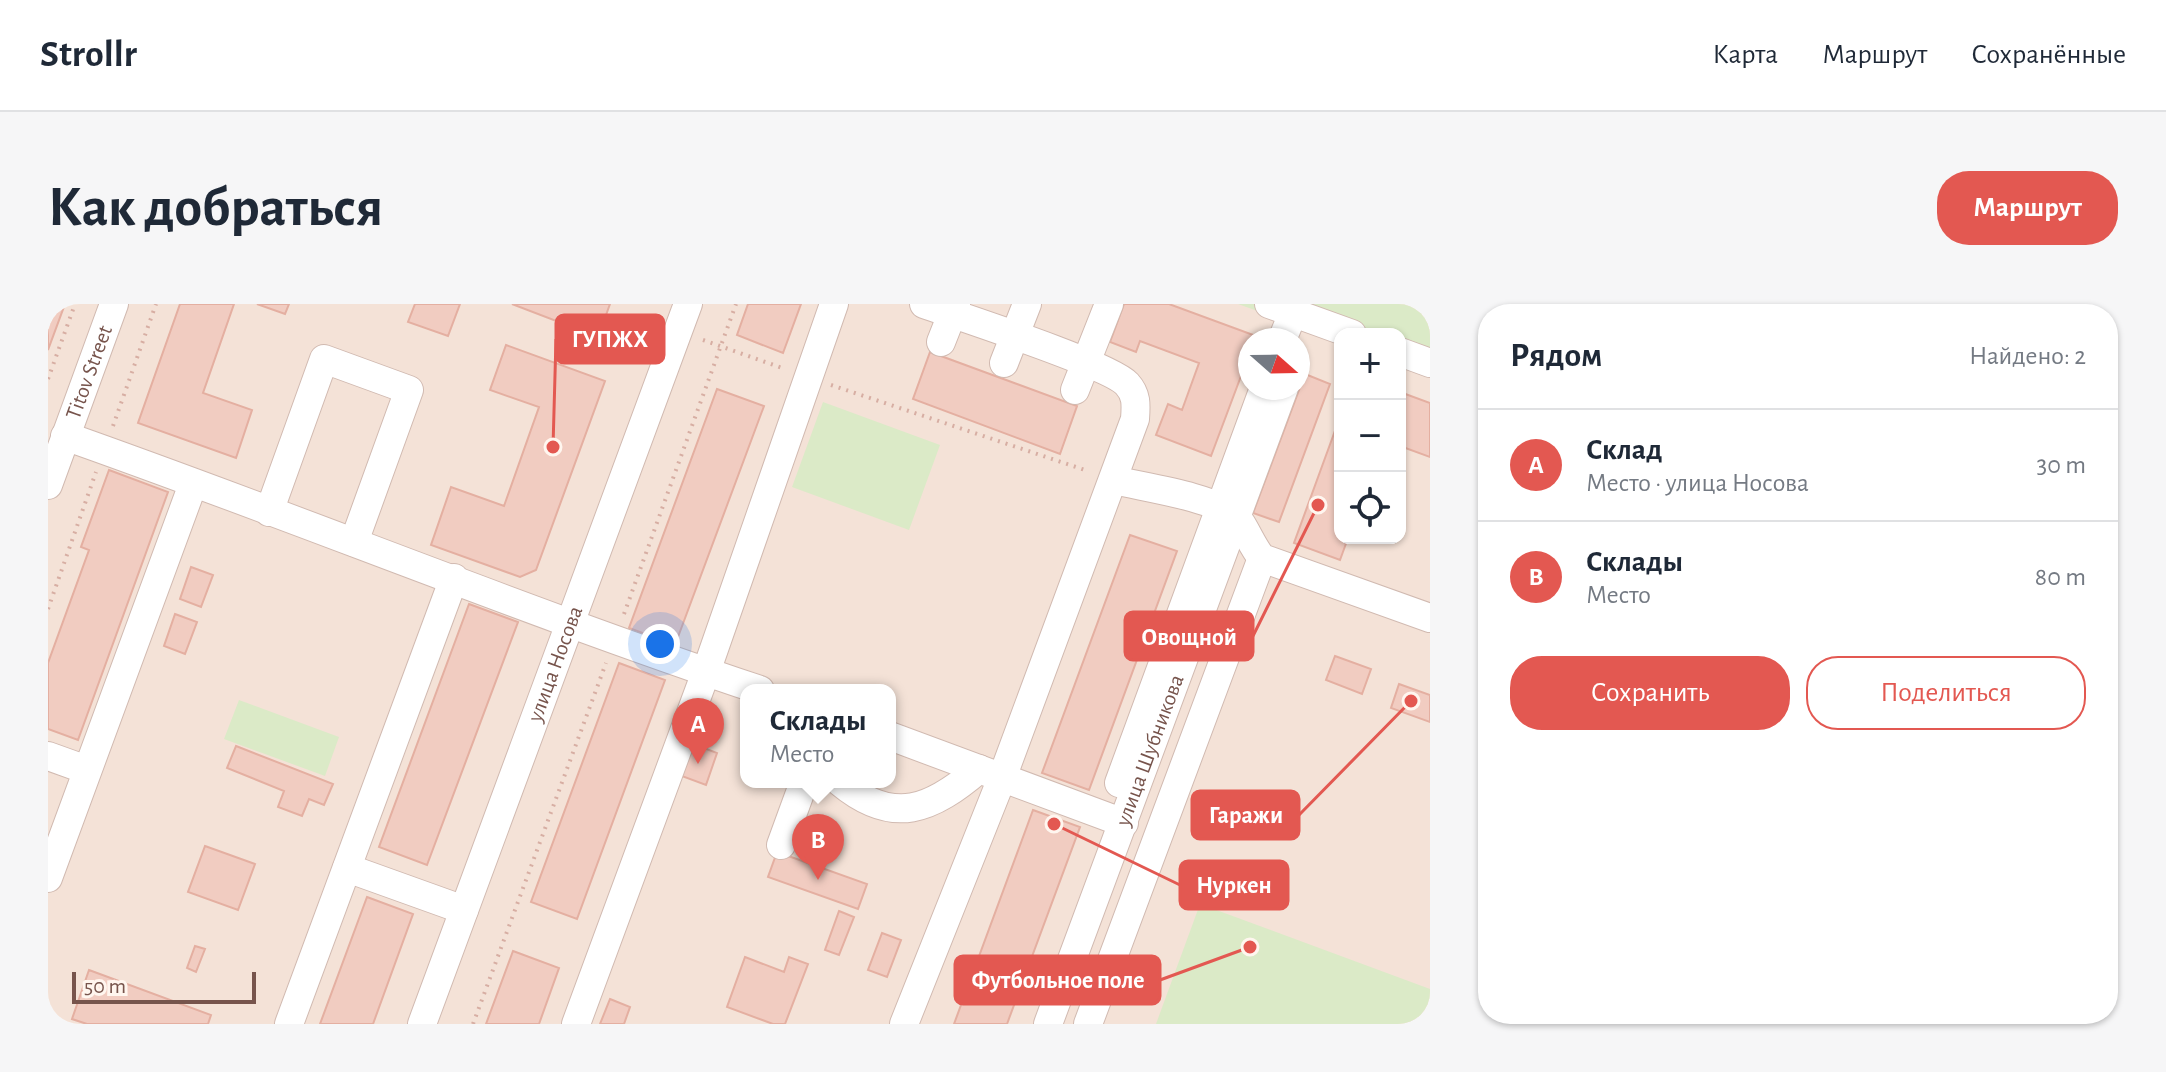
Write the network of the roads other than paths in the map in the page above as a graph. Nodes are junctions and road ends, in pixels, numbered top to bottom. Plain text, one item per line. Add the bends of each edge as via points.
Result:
1 (114, 304) edge
2 (688, 304) edge
3 (834, 304) edge
4 (924, 304) edge
5 (1027, 304) edge
6 (1109, 304) edge
7 (1281, 308) edge
8 (954, 309) edge
9 (1282, 328) edge
10 (1336, 328) edge
11 (1016, 337) junction
12 (941, 342) dead end
13 (1406, 354) edge
14 (1004, 363) dead end
15 (1086, 363) junction
16 (1430, 363) edge
17 (1075, 390) dead end
18 (1261, 400) edge
19 (1279, 400) edge
20 (54, 461) edge
21 (1114, 480) junction
22 (193, 484) junction
23 (269, 512) junction
24 (1228, 512) junction
25 (354, 542) junction
26 (1262, 558) junction
27 (454, 578) junction
28 (1430, 618) edge
29 (569, 625) junction
30 (706, 672) junction
31 (742, 684) edge
32 (896, 738) edge
33 (48, 756) edge
34 (87, 770) junction
35 (990, 774) junction
36 (802, 788) edge
37 (849, 788) edge
38 (1115, 820) junction
39 (781, 845) dead end
40 (347, 868) junction
41 (48, 878) edge
42 (464, 910) junction
43 (289, 1024) edge
44 (422, 1024) edge
45 (576, 1024) edge
46 (904, 1024) edge
47 (1030, 1024) edge
48 (1048, 1024) edge
49 (1088, 1024) edge

1 - 20 street, Titov Street
2 - 29 street, улица Носова
3 - 30 street
4 - 8 street
5 - 11 street
6 - 15 street
7 - 9 street
7 - 10 street
8 - 11 street
8 - 12 street
11 - 14 street
11 - 15 street
13 - 16 street
15 - 17 street
15 - 21 street via 1125,382 1136,398 1135,419
18 - 24 street
19 - 24 street, улица Шубникова
20 - 22 street via 104,450
21 - 24 street
21 - 35 street
22 - 23 street
22 - 34 street
23 - 25 street
23 - 25 street via 324,359 409,390
24 - 26 street
24 - 38 street, улица Шубникова
25 - 27 street
26 - 28 street
26 - 49 street
27 - 29 street
27 - 40 street
29 - 30 street
29 - 42 street, улица Носова
30 - 31 street
30 - 45 street
32 - 35 street
33 - 34 street
34 - 41 street
35 - 37 street via 924,807 907,810
35 - 38 street
35 - 46 street
36 - 39 street
38 - 47 street
38 - 48 street, улица Шубникова
40 - 42 street
40 - 43 street
42 - 44 street, улица Носова

